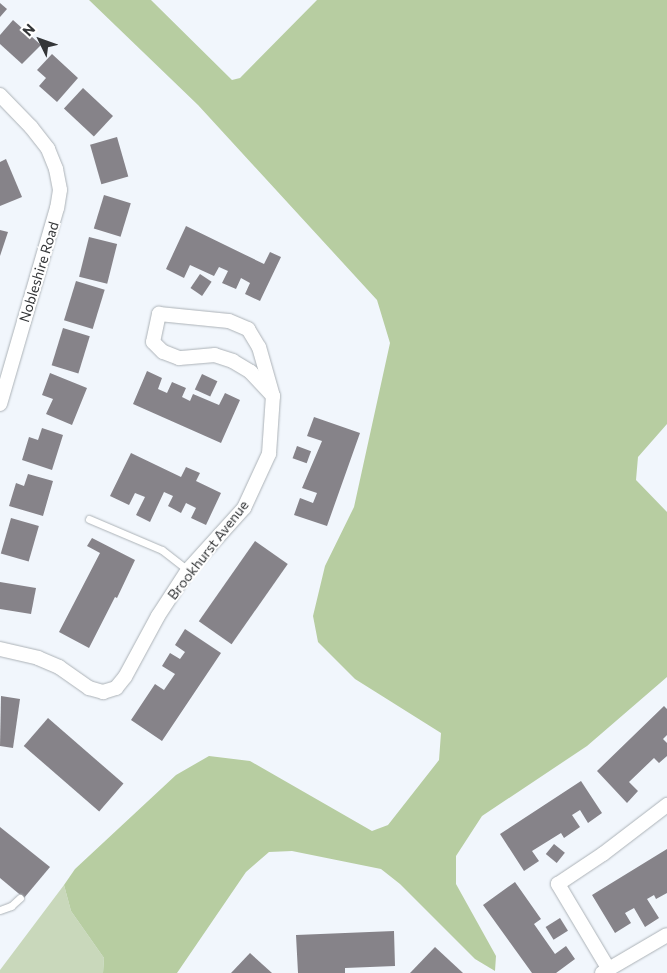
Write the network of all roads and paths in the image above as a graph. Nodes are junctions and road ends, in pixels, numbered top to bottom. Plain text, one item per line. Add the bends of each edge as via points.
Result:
1 (0, 96) edge
2 (4, 373) edge
3 (273, 396) junction
4 (0, 404) edge
5 (89, 519) dead end
6 (188, 570) junction
7 (0, 649) edge
8 (667, 805) edge
9 (20, 898) dead end
10 (0, 910) edge
11 (667, 935) edge
12 (605, 971) edge

1 - 2 street, Nobleshire Road via 42,141 56,169 60,190 58,208
2 - 4 street, Nobleshire Road
3 - 3 street, Brookhurst Avenue via 251,372 233,361 215,355 179,358 163,352 153,342 159,314 229,320 248,329 259,347
3 - 6 street, Brookhurst Avenue via 269,454 244,508
5 - 6 lane via 162,550
6 - 7 street, Brookhurst Avenue via 116,688 103,692 89,688 59,667
8 - 12 street via 558,884
9 - 10 lane
11 - 12 street

